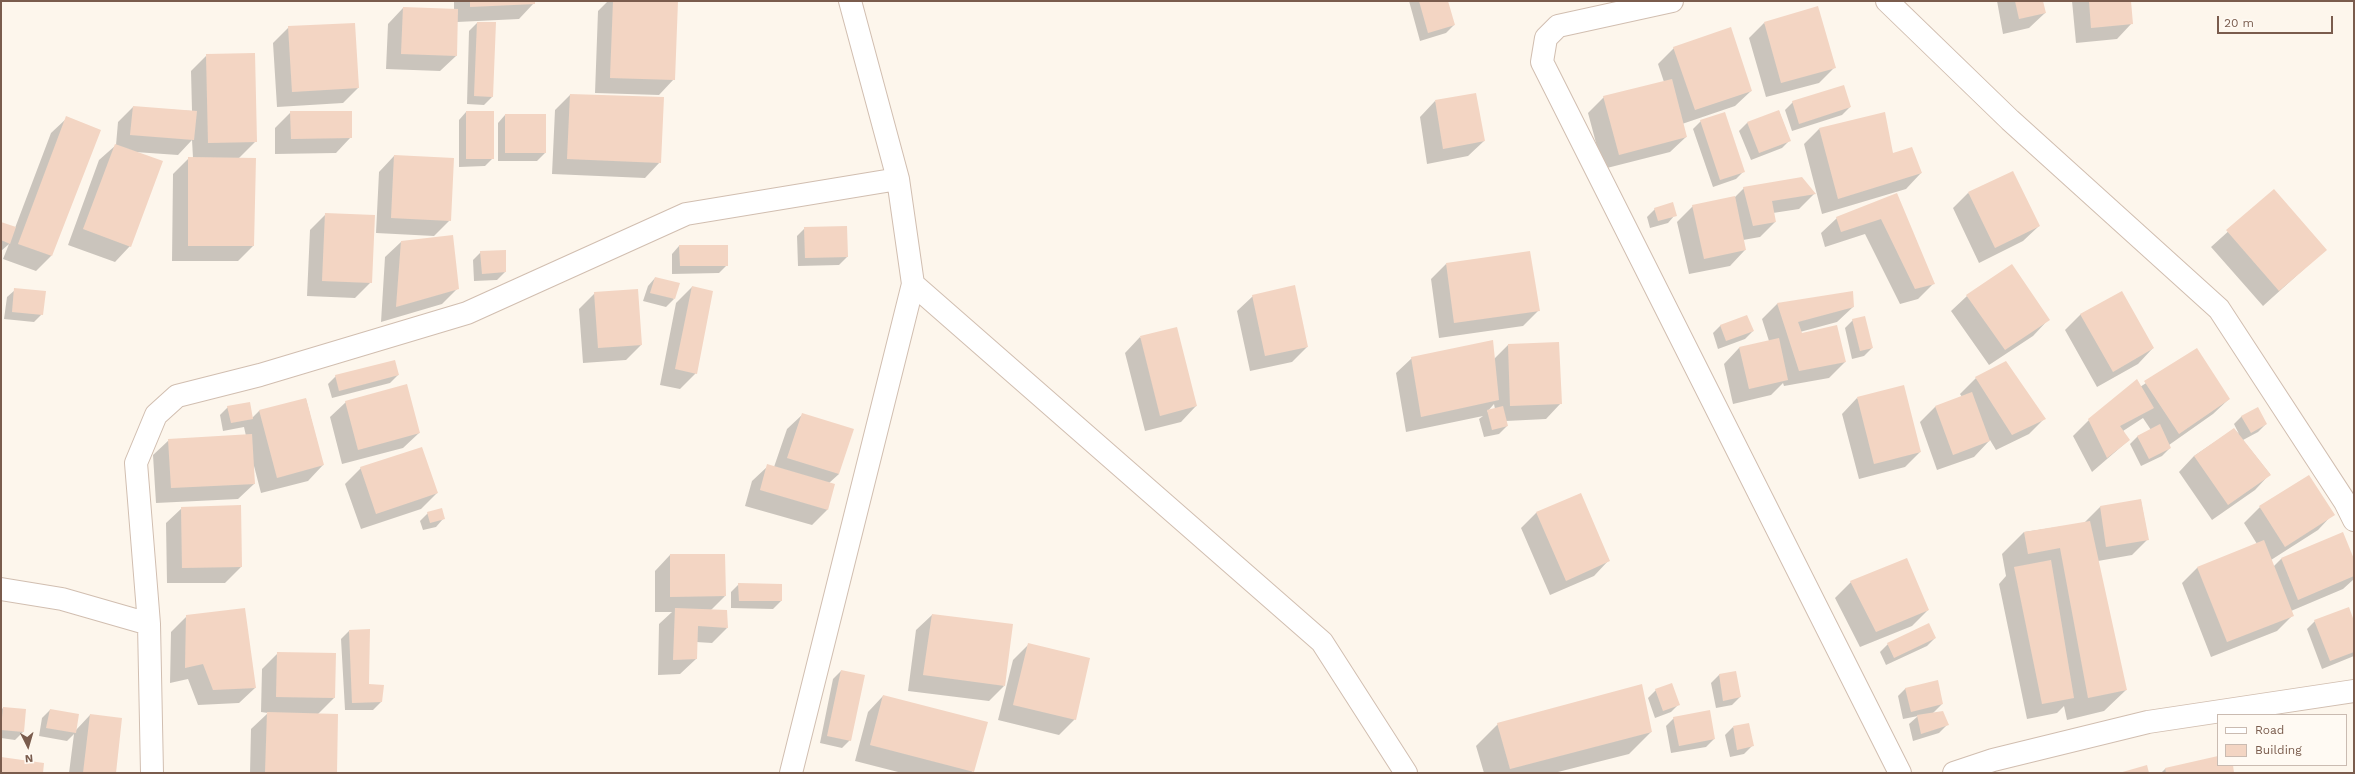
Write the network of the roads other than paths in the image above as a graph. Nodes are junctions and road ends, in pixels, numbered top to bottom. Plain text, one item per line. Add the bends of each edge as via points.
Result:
1 (850, 1) edge
2 (1672, 1) edge
3 (1887, 1) edge
4 (898, 179) junction
5 (913, 284) junction
6 (2354, 520) edge
7 (1, 589) edge
8 (149, 624) junction
9 (2354, 691) edge
10 (152, 773) edge
11 (791, 773) edge
12 (1406, 773) edge
13 (1900, 773) edge
14 (1954, 773) edge

1 - 4 street
2 - 13 street via 1558,26 1546,38 1542,62
3 - 6 street via 2010,120 2219,309 2345,502
4 - 5 street
4 - 8 street via 686,214 467,313 260,375 177,396 156,415 136,463
5 - 11 street
5 - 12 street via 1322,642
7 - 8 street via 62,599
8 - 10 street
9 - 14 street via 2148,722 1994,760

